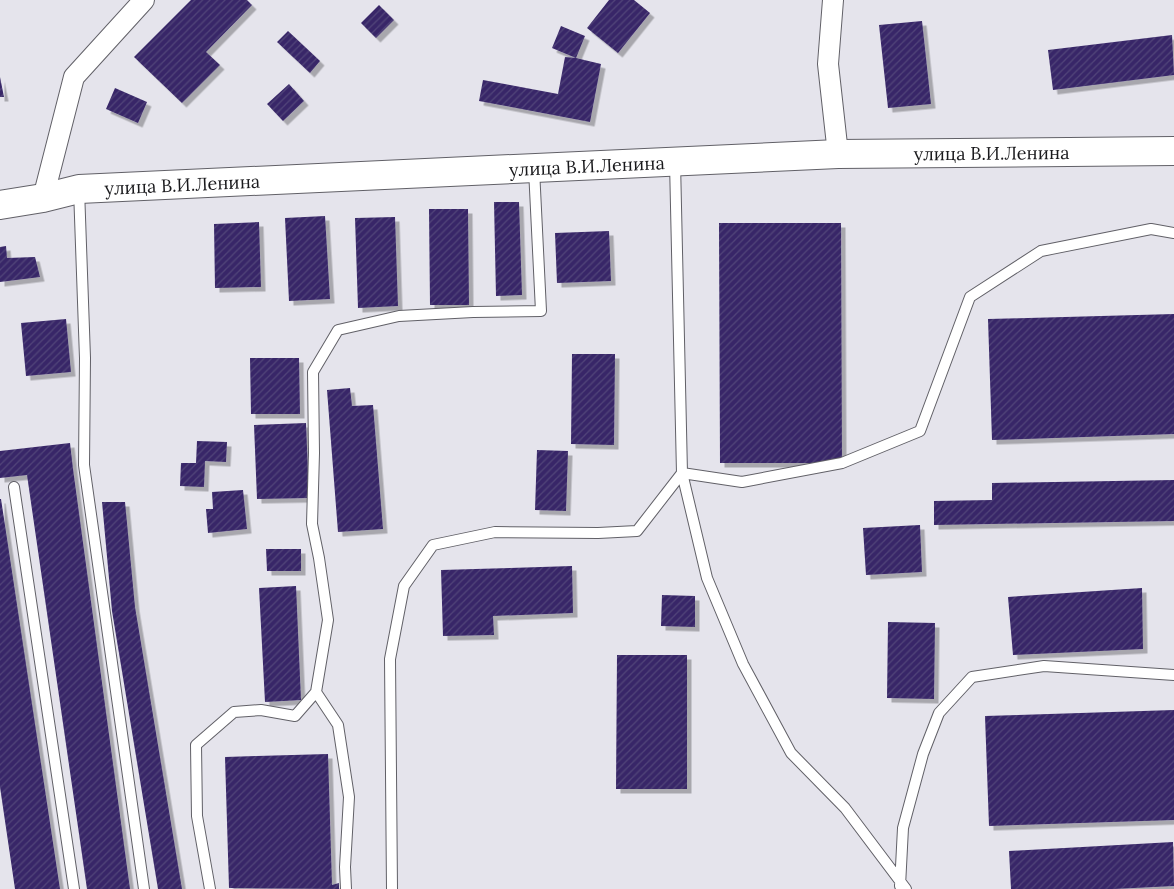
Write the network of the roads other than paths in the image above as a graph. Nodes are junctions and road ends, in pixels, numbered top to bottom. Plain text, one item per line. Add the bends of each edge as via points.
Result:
1 (144, 0) edge
2 (833, 0) edge
3 (1174, 151) edge
4 (838, 154) junction
5 (675, 162) junction
6 (534, 168) junction
7 (79, 189) junction
8 (43, 198) junction
9 (0, 205) edge
10 (1174, 233) edge
11 (682, 473) junction
12 (14, 487) dead end
13 (1174, 675) edge
14 (316, 692) junction
15 (902, 887) edge
16 (74, 889) edge
17 (144, 889) edge
18 (210, 889) edge
19 (346, 889) edge
20 (392, 889) edge

1 - 8 street via 74,78
2 - 4 street via 828,64
3 - 4 main road, улица В.И.Ленина
4 - 5 main road, улица В.И.Ленина
5 - 6 main road, улица В.И.Ленина
5 - 11 lane
6 - 7 main road, улица В.И.Ленина
6 - 14 lane via 541,311 399,316 338,330 313,372 312,524 328,620
7 - 8 main road, улица В.И.Ленина
7 - 17 lane via 85,358 84,465
8 - 9 main road, улица В.И.Ленина
10 - 11 lane via 1151,230 1041,251 970,297 920,431 842,463 742,482
11 - 15 lane via 706,578 743,664 791,753 845,808
11 - 20 lane via 637,531 496,532 433,545 408,579 390,659
12 - 16 lane
13 - 15 lane via 1044,666 972,677 940,713 923,754 903,828
14 - 18 lane via 295,716 261,710 234,712 196,745 197,816
14 - 19 lane via 338,725 349,796

